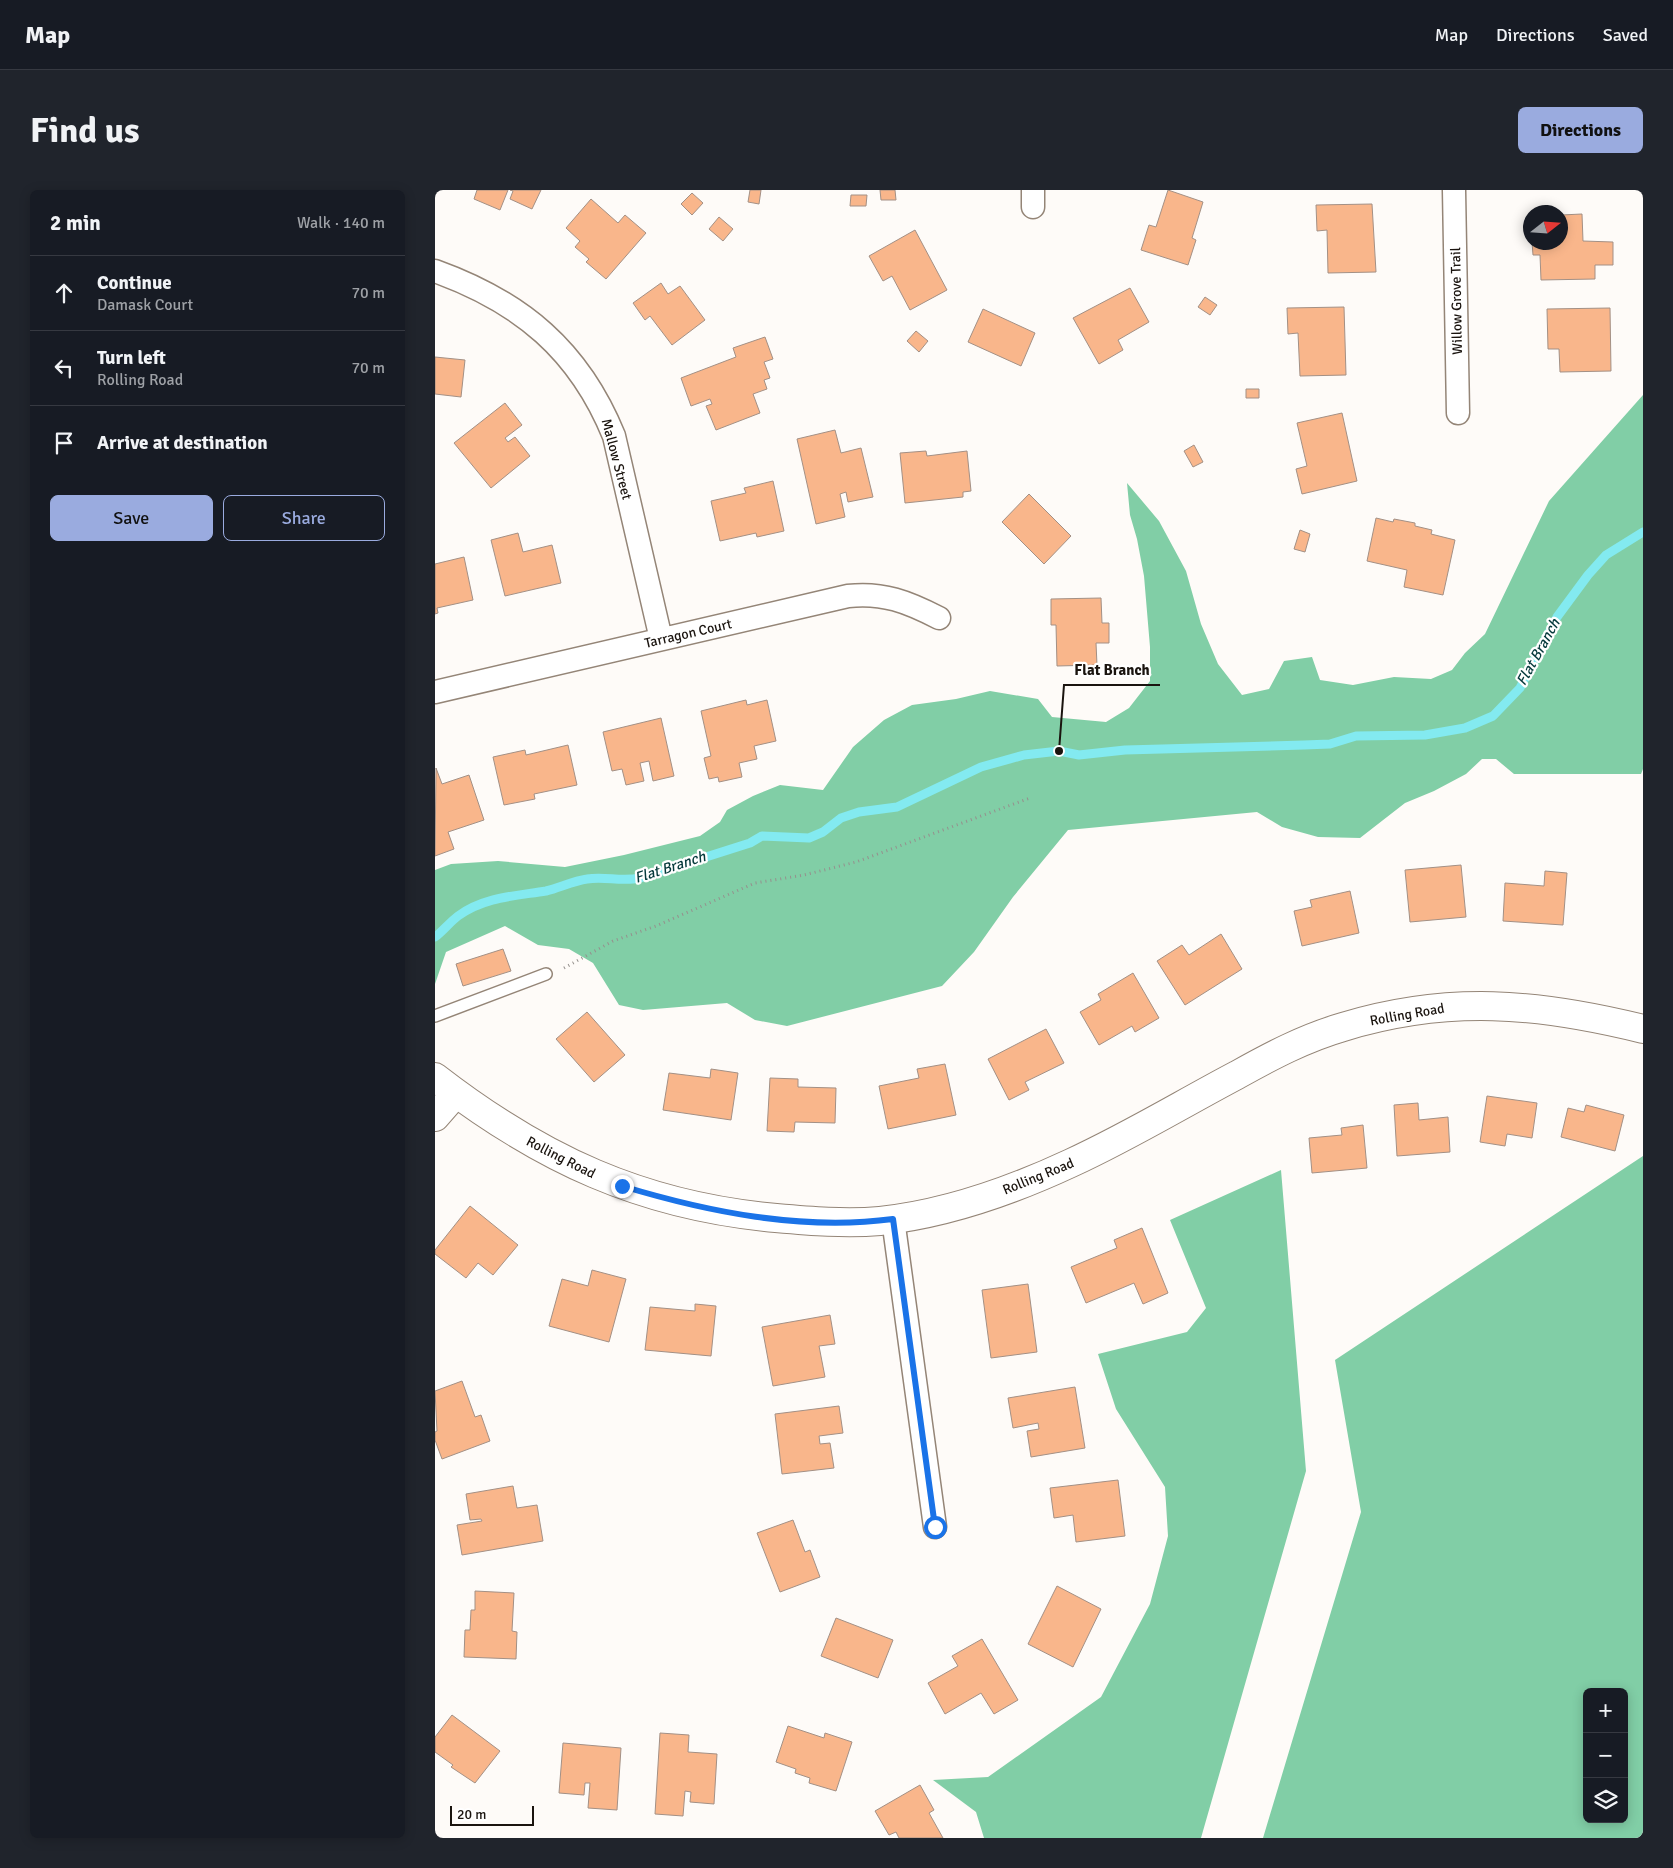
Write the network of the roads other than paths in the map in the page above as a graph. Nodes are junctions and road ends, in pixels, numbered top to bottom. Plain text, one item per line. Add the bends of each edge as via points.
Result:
1 (1454, 190) edge
2 (435, 271) edge
3 (1458, 413) dead end
4 (939, 618) dead end
5 (661, 639) junction
6 (435, 692) edge
7 (546, 974) road end
8 (435, 1016) edge
9 (1643, 1029) edge
10 (445, 1085) edge
11 (435, 1117) edge
12 (893, 1219) junction
13 (935, 1527) dead end

1 - 3 street, Willow Grove Trail
2 - 5 street, Mallow Street via 471,284 532,322 572,363 591,390 614,436
4 - 5 street, Tarragon Court via 901,599 859,594
5 - 6 street, Tarragon Court
7 - 8 lane
9 - 12 street, Rolling Road via 1558,1010 1501,1006 1455,1006 1398,1013 1342,1027 1288,1047 1074,1162 1023,1184 953,1207
10 - 11 street
10 - 12 street, Rolling Road via 523,1138 578,1168 678,1203 741,1215 809,1221
12 - 13 street

